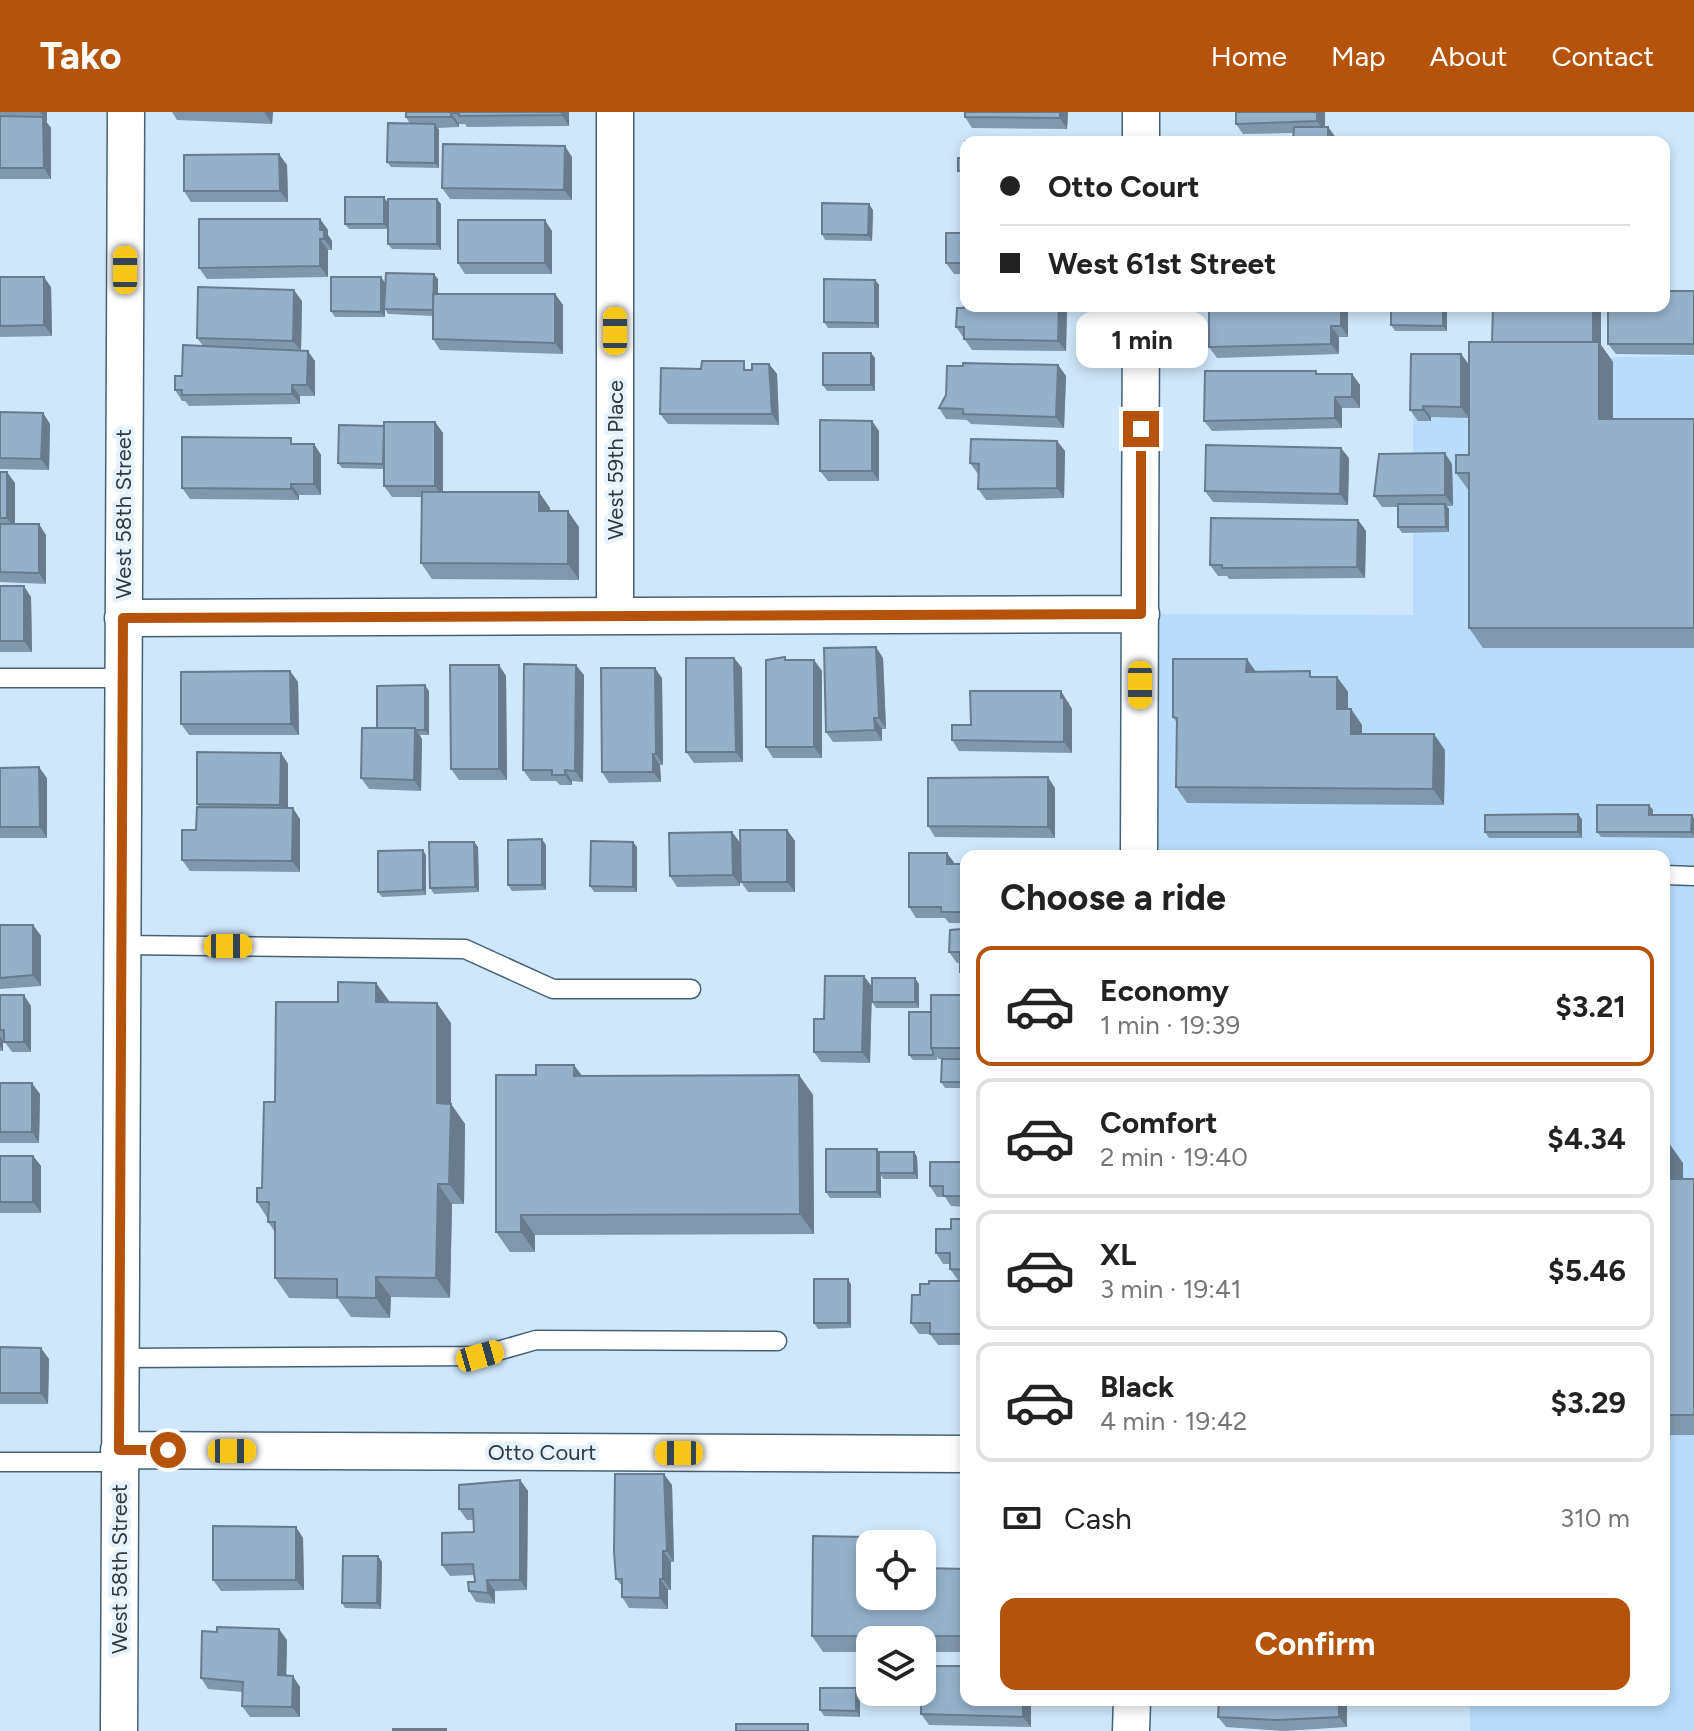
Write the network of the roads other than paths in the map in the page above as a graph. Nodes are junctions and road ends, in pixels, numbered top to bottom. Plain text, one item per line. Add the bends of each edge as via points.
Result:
1 (126, 112) edge
2 (615, 112) edge
3 (1141, 112) edge
4 (1141, 136) edge
5 (1141, 312) edge
6 (1141, 614) junction
7 (615, 616) junction
8 (123, 618) junction
9 (0, 678) edge
10 (123, 678) junction
11 (1139, 850) edge
12 (1670, 875) edge
13 (1694, 876) edge
14 (123, 945) junction
15 (691, 989) dead end
16 (777, 1341) dead end
17 (119, 1358) junction
18 (960, 1454) edge
19 (119, 1456) junction
20 (0, 1462) edge
21 (1132, 1706) edge
22 (119, 1731) edge
23 (1131, 1731) edge

1 - 8 street, West 58th Street
2 - 7 street, West 59th Place
3 - 4 street
5 - 6 street
6 - 7 street
6 - 11 street
7 - 8 street
8 - 10 street, West 58th Street
9 - 10 lane
10 - 14 street, West 58th Street
12 - 13 lane
14 - 15 lane via 465,949 553,989
14 - 17 street, West 58th Street
16 - 17 lane via 536,1340 480,1356
17 - 19 street, West 58th Street
18 - 19 street, Otto Court
19 - 20 lane, Otto Court
19 - 22 street, West 58th Street
21 - 23 street

